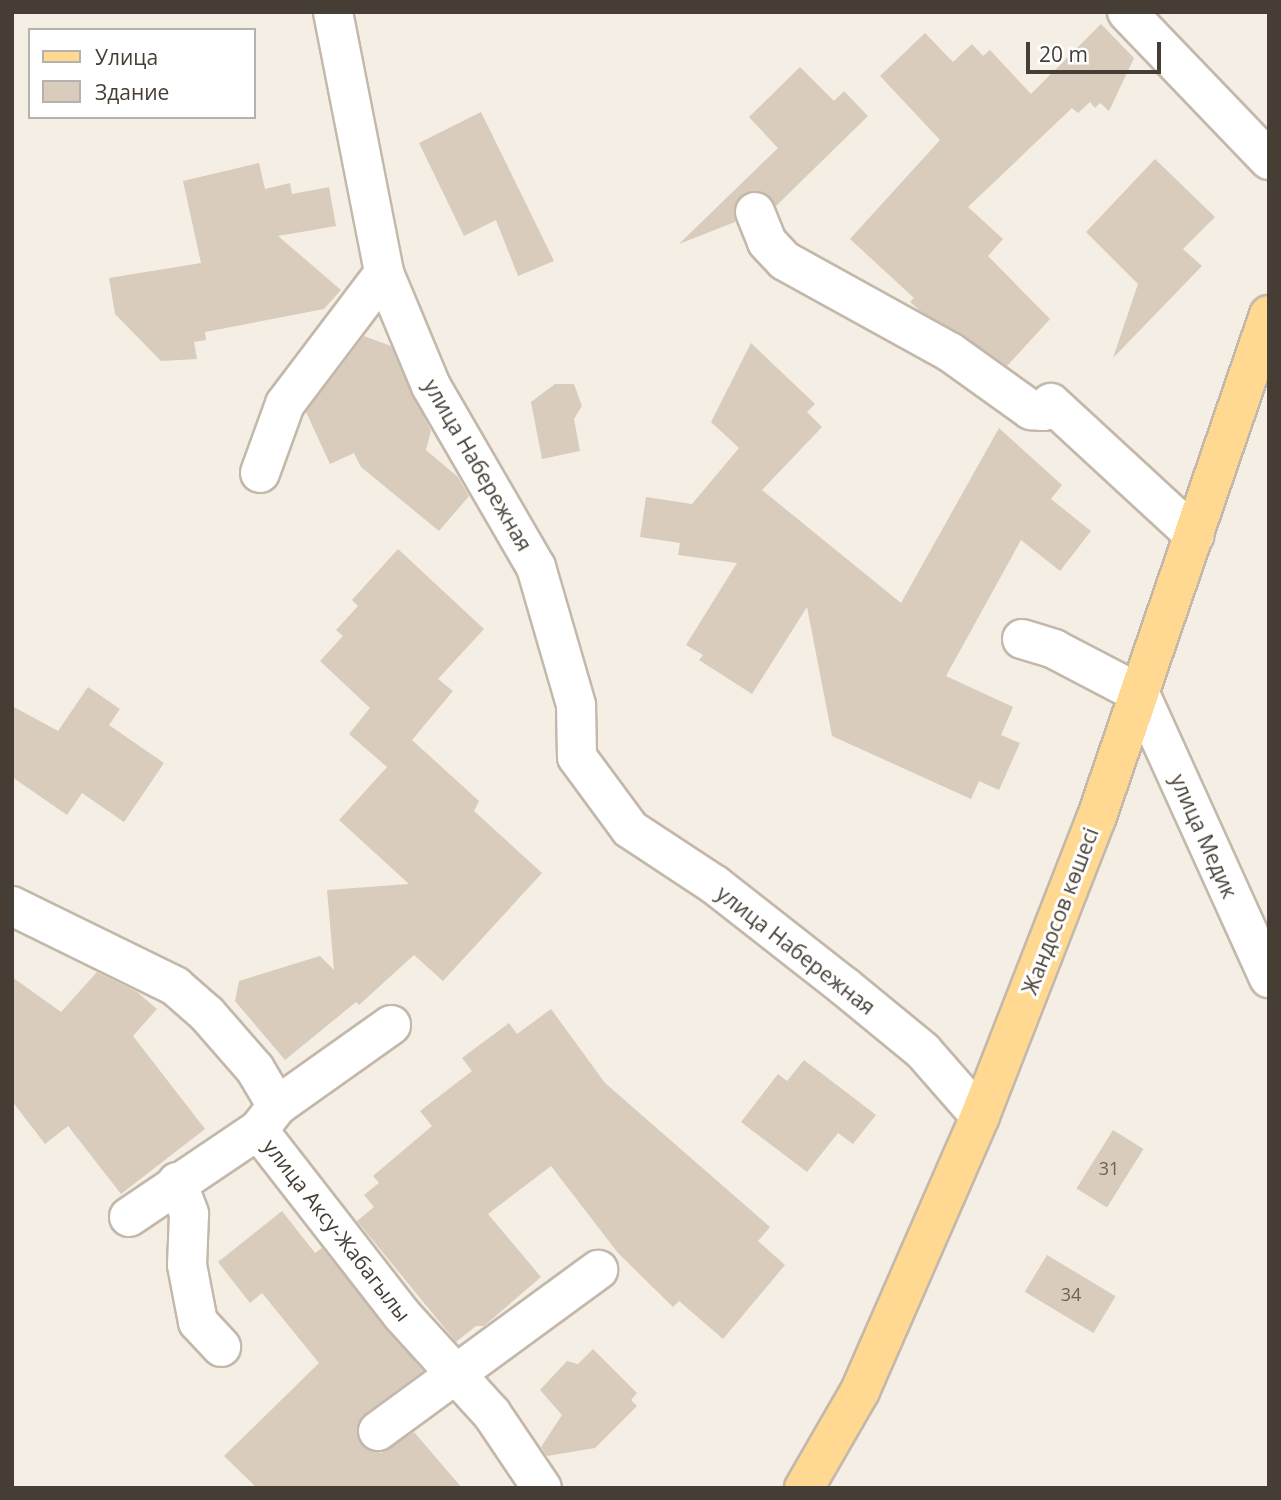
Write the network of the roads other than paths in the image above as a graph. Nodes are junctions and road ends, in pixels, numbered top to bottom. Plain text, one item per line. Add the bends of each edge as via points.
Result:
1 (333, 12) edge
2 (1127, 12) edge
3 (1269, 160) edge
4 (755, 212) dead end
5 (384, 273) junction
6 (1269, 315) edge
7 (260, 473) dead end
8 (1194, 535) junction
9 (1022, 639) dead end
10 (1140, 694) junction
11 (12, 906) edge
12 (1269, 978) edge
13 (391, 1025) dead end
14 (979, 1116) junction
15 (267, 1118) junction
16 (177, 1182) junction
17 (130, 1217) dead end
18 (598, 1270) dead end
19 (221, 1347) dead end
20 (453, 1374) junction
21 (378, 1431) dead end
22 (542, 1488) edge
23 (804, 1488) edge

1 - 5 street, улица Набережная
2 - 3 street
4 - 8 street via 766,242 785,261 950,352 1031,410 1043,411 1051,402
5 - 7 street via 285,404
5 - 14 street, улица Набережная via 430,386 536,567 576,705 577,757 601,793 630,829 715,885 923,1051
6 - 8 main road, Жандосов көшесі
8 - 10 main road, Жандосов көшесі
9 - 10 street via 1054,649
10 - 12 street, улица Медик
10 - 14 main road, Жандосов көшесі
11 - 15 street, улица Аксу-Жабагылы via 175,986 255,1069
13 - 15 street
14 - 23 main road, Жандосов көшесі via 860,1391
15 - 16 street
15 - 20 street, улица Аксу-Жабагылы
16 - 17 street
16 - 19 street via 189,1214 187,1265 198,1322
18 - 20 street
20 - 21 street
20 - 22 street, улица Аксу-Жабагылы via 492,1414

